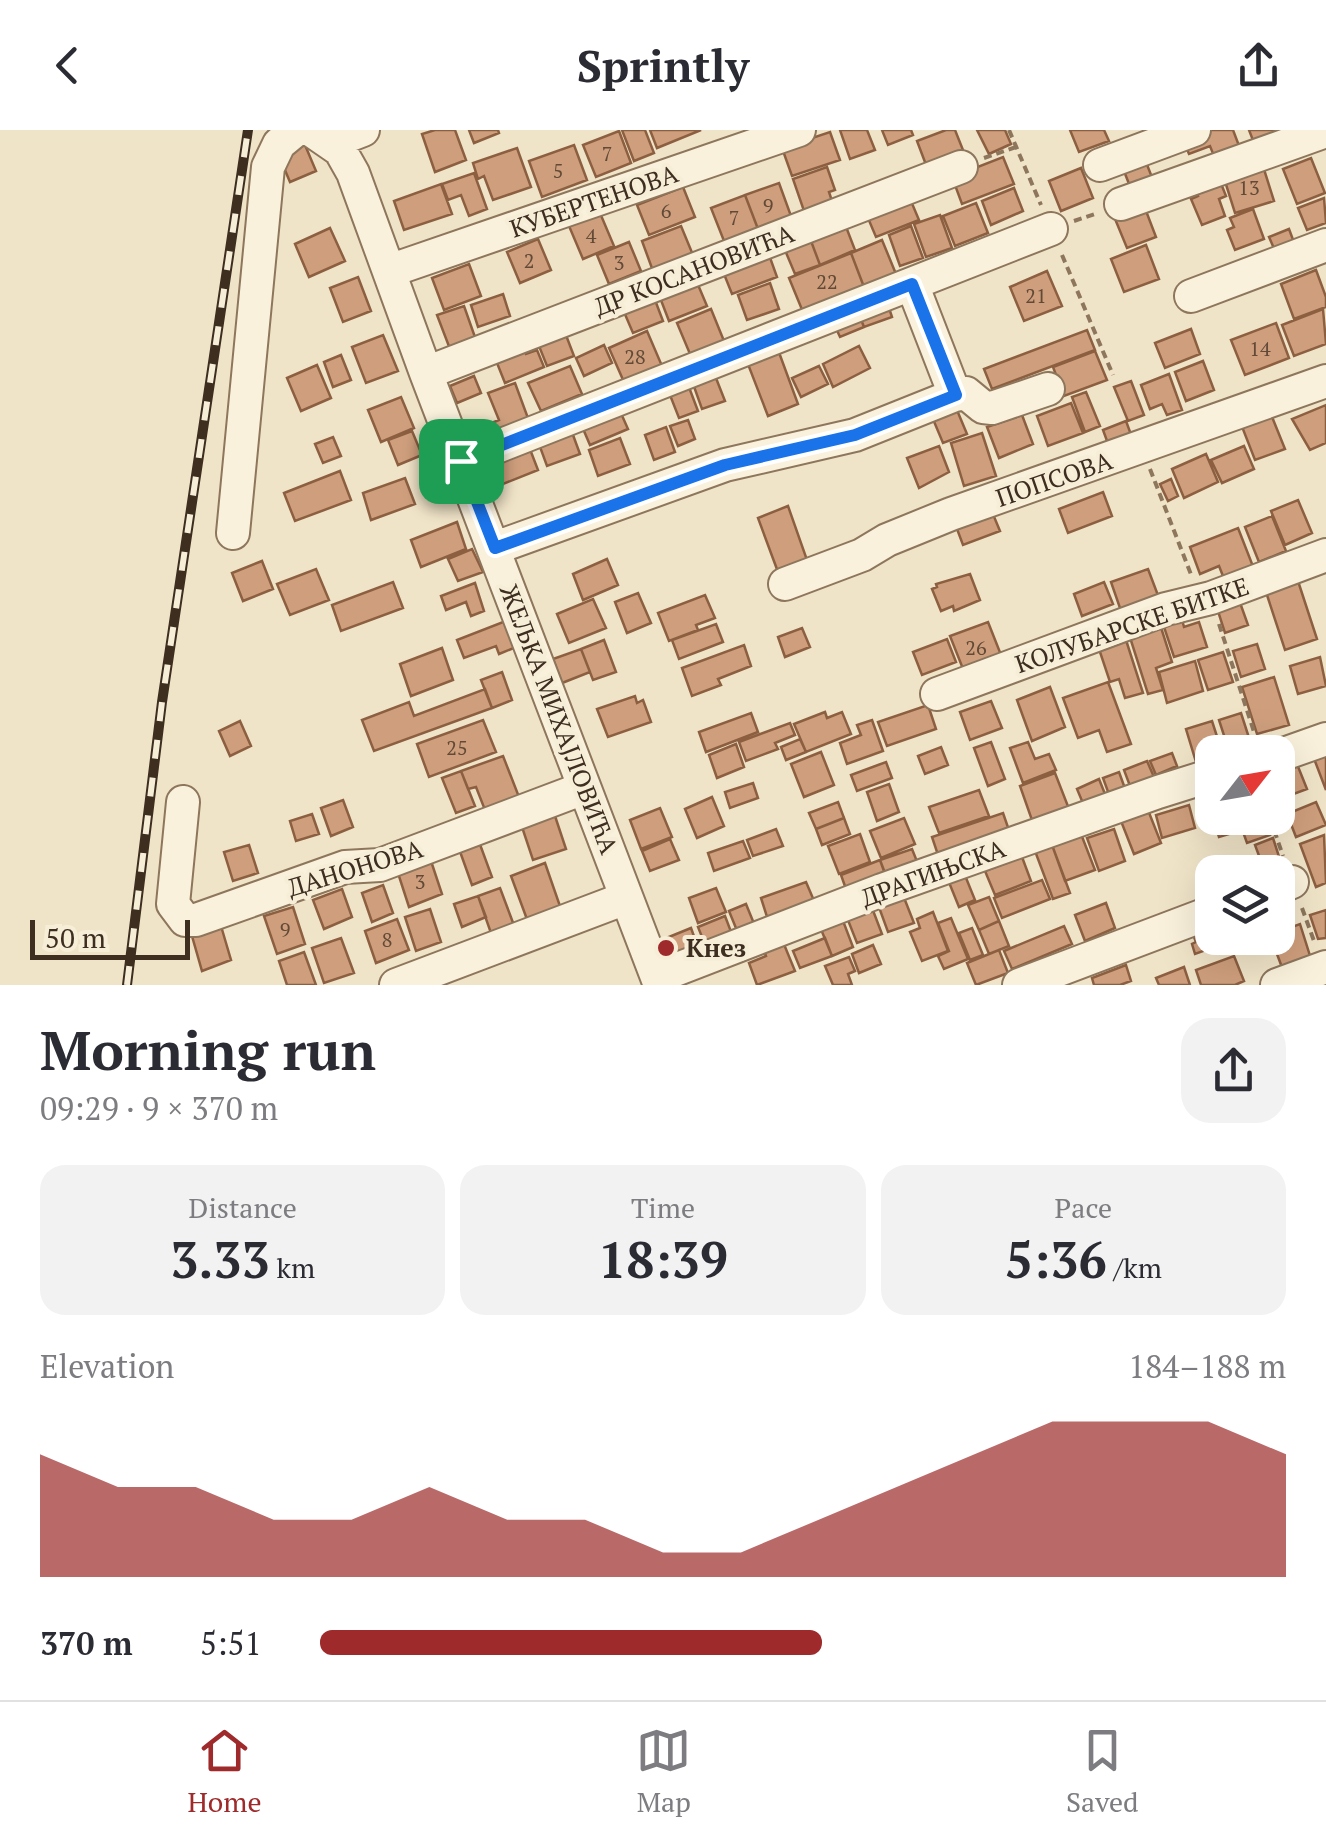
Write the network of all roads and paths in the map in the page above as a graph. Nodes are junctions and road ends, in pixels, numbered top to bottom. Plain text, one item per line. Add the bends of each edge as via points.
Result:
1 (296, 130) edge
2 (799, 130) edge
3 (1194, 130) edge
4 (1326, 130) edge
5 (336, 135) edge
6 (1016, 147) dead end
7 (1100, 166) dead end
8 (961, 167) joint
9 (1121, 204) joint
10 (1052, 229) joint
11 (1326, 245) edge
12 (389, 271) junction
13 (912, 284) junction
14 (1191, 296) dead end
15 (426, 373) junction
16 (1326, 381) edge
17 (1048, 389) dead end
18 (956, 395) junction
19 (1142, 448) junction
20 (461, 461) junction
21 (233, 532) dead end
22 (495, 548) junction
23 (1326, 555) edge
24 (784, 584) dead end
25 (1206, 599) junction
26 (937, 694) dead end
27 (1254, 735) edge
28 (1326, 739) edge
29 (1295, 750) edge
30 (1195, 781) edge
31 (584, 788) junction
32 (184, 802) dead end
33 (626, 898) junction
34 (1195, 918) edge
35 (1326, 967) edge
36 (658, 981) edge
37 (396, 985) edge
38 (1019, 985) edge
39 (1277, 985) edge

1 - 21 street via 279,144 268,167
2 - 12 street, КУБЕРТЕНОВА
3 - 7 street
4 - 9 street
5 - 12 street, ЖЕЉКА МИХАЈЛОВИЋА
6 - 8 path
8 - 15 street, ДР КОСАНОВИЋА
9 - 10 path
10 - 13 street
11 - 14 street
12 - 15 street, ЖЕЉКА МИХАЈЛОВИЋА
13 - 18 street
13 - 20 street
15 - 20 street, ЖЕЉКА МИХАЈЛОВИЋА
16 - 19 street, ПОПСОВА
17 - 18 street via 992,408 966,393
18 - 22 street via 855,435 725,465
19 - 24 street, ПОПСОВА via 951,514
19 - 25 path
20 - 22 street, ЖЕЉКА МИХАЈЛОВИЋА
22 - 31 street, ЖЕЉКА МИХАЈЛОВИЋА
23 - 25 street, КОЛУБАРСКЕ БИТКЕ
25 - 26 street, КОЛУБАРСКЕ БИТКЕ
25 - 27 path
28 - 29 street
30 - 36 street, ДРАГИЊСКА via 882,890
31 - 32 street, ДАНОНОВА via 380,865 345,867 196,920 185,920 173,904
31 - 33 street, ЖЕЉКА МИХАЈЛОВИЋА
33 - 36 street, ЖЕЉКА МИХАЈЛОВИЋА
33 - 37 street
34 - 38 street
35 - 39 street

